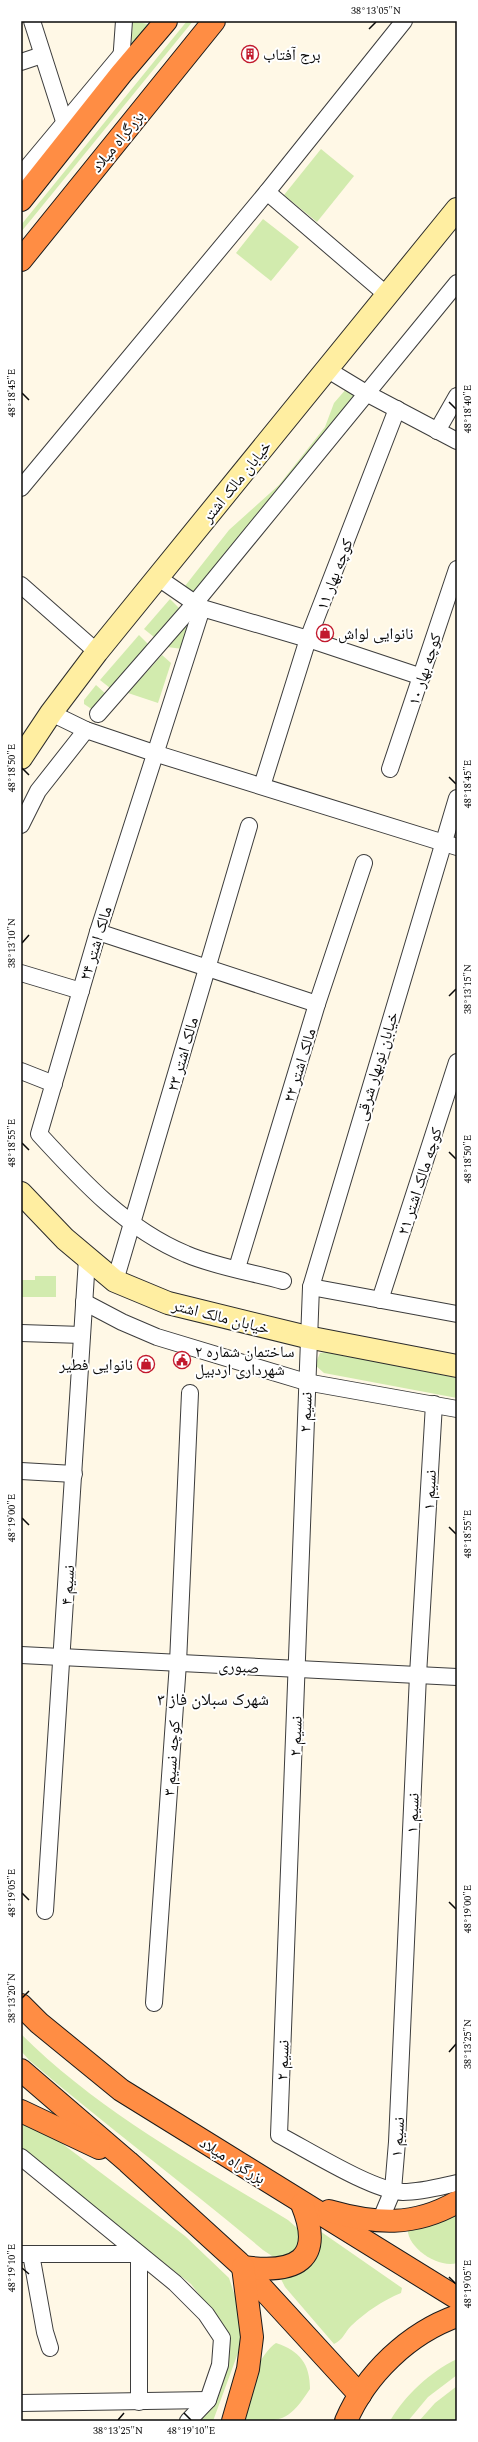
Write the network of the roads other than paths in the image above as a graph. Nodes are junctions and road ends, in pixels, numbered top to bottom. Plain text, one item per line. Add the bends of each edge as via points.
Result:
1 (32, 21) edge
2 (124, 21) edge
3 (166, 21) edge
4 (214, 21) edge
5 (404, 21) edge
6 (42, 55) junction
7 (21, 62) edge
8 (121, 64) junction
9 (64, 121) junction
10 (21, 175) edge
11 (267, 192) junction
12 (21, 200) edge
13 (457, 209) edge
14 (21, 260) edge
15 (457, 283) edge
16 (387, 295) junction
17 (328, 370) junction
18 (366, 393) junction
19 (457, 396) edge
20 (397, 409) junction
21 (437, 431) junction
22 (457, 440) edge
23 (21, 488) edge
24 (457, 570) edge
25 (157, 578) junction
26 (21, 585) edge
27 (198, 605) junction
28 (308, 639) junction
29 (97, 652) junction
30 (422, 677) junction
31 (51, 713) junction
32 (98, 714) dead end
33 (86, 730) junction
34 (154, 753) junction
35 (21, 758) edge
36 (390, 769) dead end
37 (262, 786) junction
38 (457, 798) edge
39 (21, 825) edge
40 (249, 826) dead end
41 (450, 845) edge
42 (364, 863) dead end
43 (98, 932) junction
44 (207, 968) junction
45 (21, 973) edge
46 (81, 991) junction
47 (317, 1004) junction
48 (457, 1062) edge
49 (21, 1071) edge
50 (54, 1084) junction
51 (453, 1091) edge
52 (21, 1193) edge
53 (132, 1224) junction
54 (87, 1259) junction
55 (237, 1268) junction
56 (283, 1281) dead end
57 (115, 1282) junction
58 (311, 1287) junction
59 (380, 1300) junction
60 (84, 1302) junction
61 (457, 1314) edge
62 (21, 1333) edge
63 (82, 1335) junction
64 (307, 1337) junction
65 (457, 1366) edge
66 (306, 1382) junction
67 (190, 1393) dead end
68 (434, 1404) junction
69 (457, 1408) edge
70 (21, 1471) edge
71 (74, 1474) junction
72 (21, 1655) edge
73 (62, 1657) junction
74 (178, 1663) junction
75 (298, 1669) junction
76 (418, 1675) junction
77 (457, 1677) edge
78 (45, 1911) dead end
79 (154, 2003) dead end
80 (21, 2005) edge
81 (21, 2070) edge
82 (21, 2111) edge
83 (21, 2157) edge
84 (128, 2162) junction
85 (457, 2183) edge
86 (393, 2190) junction
87 (457, 2202) edge
88 (302, 2204) junction
89 (380, 2221) junction
90 (26, 2254) edge
91 (139, 2254) junction
92 (243, 2267) junction
93 (457, 2298) edge
94 (457, 2316) edge
95 (50, 2348) dead end
96 (360, 2395) junction
97 (208, 2400) junction
98 (139, 2402) junction
99 (21, 2403) edge
100 (188, 2421) edge
101 (233, 2421) edge
102 (346, 2421) edge

1 - 6 street
2 - 8 street
3 - 8 highway
4 - 14 highway, بزرگراه میلاد
5 - 11 street
6 - 7 street
6 - 9 street
8 - 9 street
8 - 12 highway
9 - 10 street
11 - 16 street
11 - 23 street
13 - 16 street, خیابان مالک اشتر
15 - 18 street
16 - 17 street, خیابان مالک اشتر
17 - 18 street
17 - 25 street, خیابان مالک اشتر
18 - 20 street
18 - 27 street
19 - 21 street
20 - 21 street
20 - 28 street, کوچه بهار ۱۱
21 - 22 street
24 - 30 street, کوچه بهار ۱۰
25 - 27 street
25 - 29 street, خیابان مالک اشتر
26 - 29 street
27 - 28 street
27 - 32 street
27 - 34 street, مالک اشتر ۲۴
28 - 30 street
28 - 37 street, کوچه بهار ۱۱
29 - 31 street, خیابان مالک اشتر
30 - 36 street, کوچه بهار ۱۰
31 - 33 street
31 - 35 street, خیابان مالک اشتر
33 - 34 street
33 - 39 street via 38,792
34 - 37 street
34 - 43 street, مالک اشتر ۲۴
37 - 41 street
38 - 41 street, خیابان نوبهار شرقی
40 - 44 street, مالک اشتر ۲۳
41 - 58 street, خیابان نوبهار شرقی
42 - 47 street, مالک اشتر ۲۲
43 - 44 street
43 - 46 street, مالک اشتر ۲۴
44 - 47 street
44 - 53 street, مالک اشتر ۲۳
45 - 46 street
46 - 50 street, مالک اشتر ۲۴
47 - 55 street, مالک اشتر ۲۲
48 - 51 street, کوچه مالک اشتر ۲۱
49 - 50 street
50 - 53 street, مالک اشتر ۲۴ via 39,1134 97,1196
51 - 59 street, کوچه مالک اشتر ۲۱
52 - 54 street, خیابان مالک اشتر
53 - 55 street via 186,1255
53 - 57 street, مالک اشتر ۲۳
54 - 57 street, خیابان مالک اشتر
54 - 60 street, نسیم ۴
55 - 56 street
57 - 64 street, خیابان مالک اشتر via 168,1303
58 - 59 street
58 - 64 street, خیابان نوبهار شرقی
59 - 61 street
60 - 63 street, نسیم ۴
60 - 66 street via 157,1337
62 - 63 street
63 - 71 street, نسیم ۴
64 - 65 street, خیابان مالک اشتر
64 - 66 street, نسیم ۲
66 - 68 street
66 - 75 street, نسیم ۲
67 - 74 street, کوچه نسیم ۳
68 - 69 street
68 - 76 street, نسیم ۱
70 - 71 street
71 - 73 street, نسیم ۴
72 - 73 street, صبوری
73 - 74 street, صبوری
73 - 78 street, نسیم ۴
74 - 75 street, صبوری
74 - 79 street, کوچه نسیم ۳
75 - 76 street, صبوری
75 - 86 street, نسیم ۲ via 279,2135 363,2180
76 - 77 street, صبوری
76 - 86 street, نسیم ۱ via 403,2027
80 - 88 highway, بزرگراه میلاد via 39,2023 121,2090
81 - 84 highway
82 - 84 highway
83 - 91 street
84 - 92 highway
85 - 86 street via 430,2190
86 - 89 street, نسیم ۱
87 - 89 highway via 412,2220
88 - 89 highway via 360,2220
88 - 92 highway via 310,2222 311,2238 305,2254 293,2266 277,2270
88 - 93 highway, بزرگراه میلاد
90 - 91 street
90 - 95 street
91 - 97 street via 206,2314 222,2338 220,2365
91 - 98 street
92 - 96 highway
92 - 101 highway via 252,2337 248,2369
94 - 96 highway via 430,2328 410,2342 375,2375
96 - 102 highway
97 - 98 street
97 - 100 street
98 - 99 street

